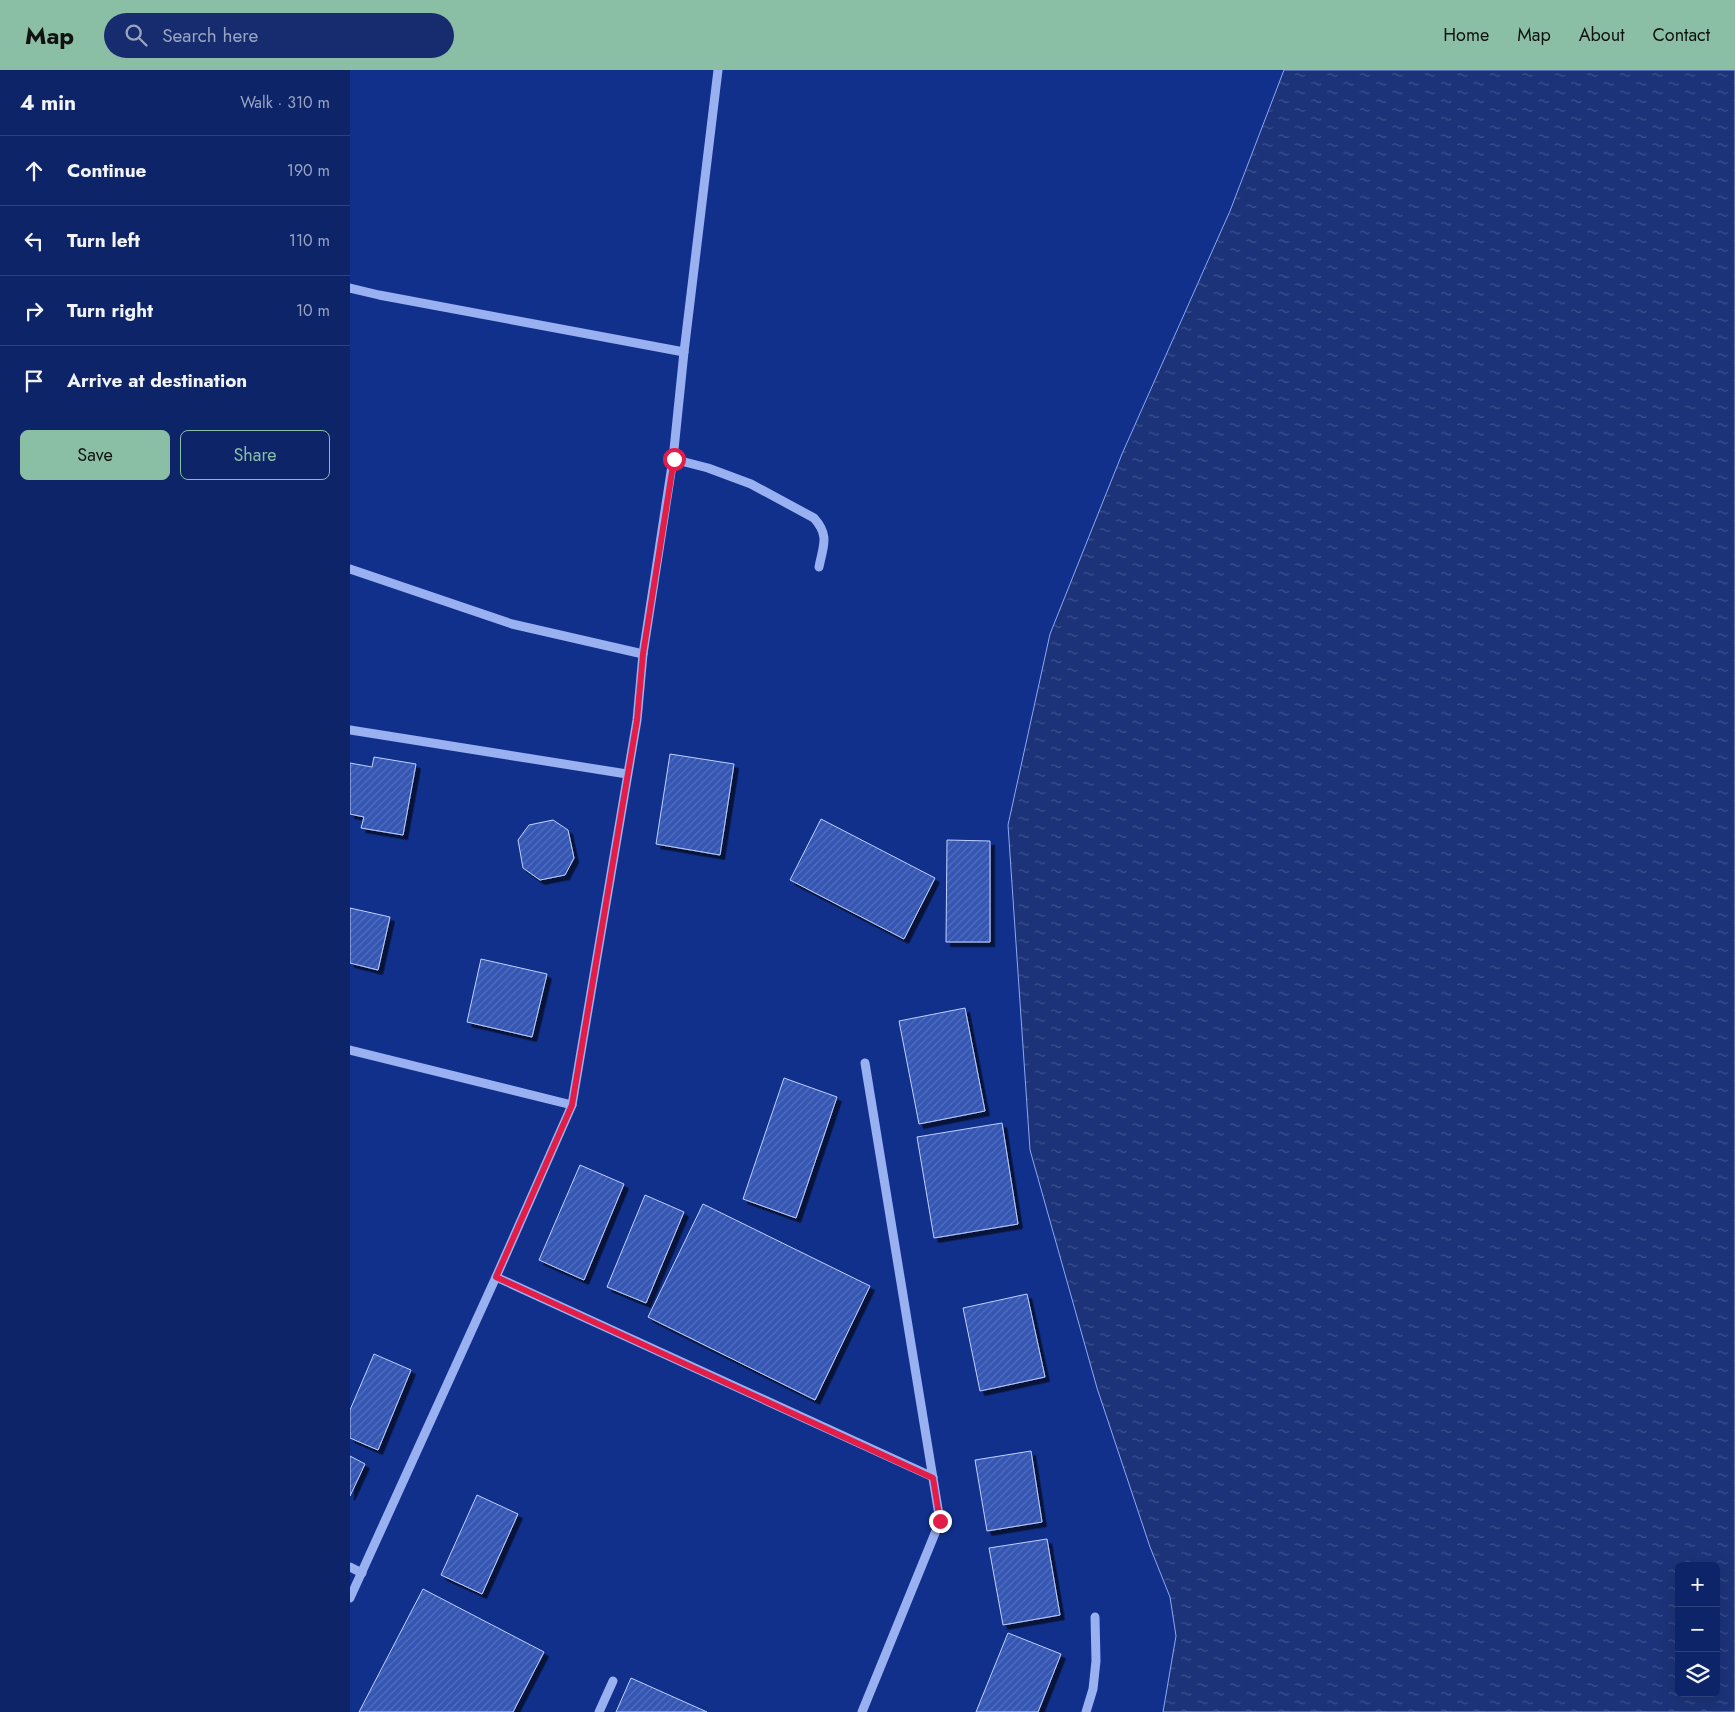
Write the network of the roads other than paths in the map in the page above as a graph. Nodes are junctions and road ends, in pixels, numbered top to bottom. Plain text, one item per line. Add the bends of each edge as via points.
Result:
1 (718, 70) edge
2 (350, 288) edge
3 (684, 352) junction
4 (674, 459) junction
5 (819, 567) dead end
6 (350, 569) edge
7 (643, 654) junction
8 (350, 730) edge
9 (627, 774) junction
10 (350, 1050) edge
11 (865, 1063) dead end
12 (572, 1105) junction
13 (496, 1277) junction
14 (933, 1478) junction
15 (350, 1567) edge
16 (362, 1573) junction
17 (350, 1598) edge
18 (1095, 1617) dead end
19 (613, 1681) dead end
20 (599, 1712) edge
21 (862, 1712) edge
22 (1086, 1712) edge

1 - 3 street
2 - 3 street
3 - 4 street
4 - 5 street via 751,484 814,518 824,536
4 - 7 street
6 - 7 street via 512,624
7 - 9 street via 637,720
8 - 9 street
9 - 12 street
10 - 12 street
11 - 14 street
12 - 13 street
13 - 14 street
13 - 16 street
14 - 21 street via 940,1521
15 - 16 street
16 - 17 street
18 - 22 street via 1096,1661
19 - 20 street

